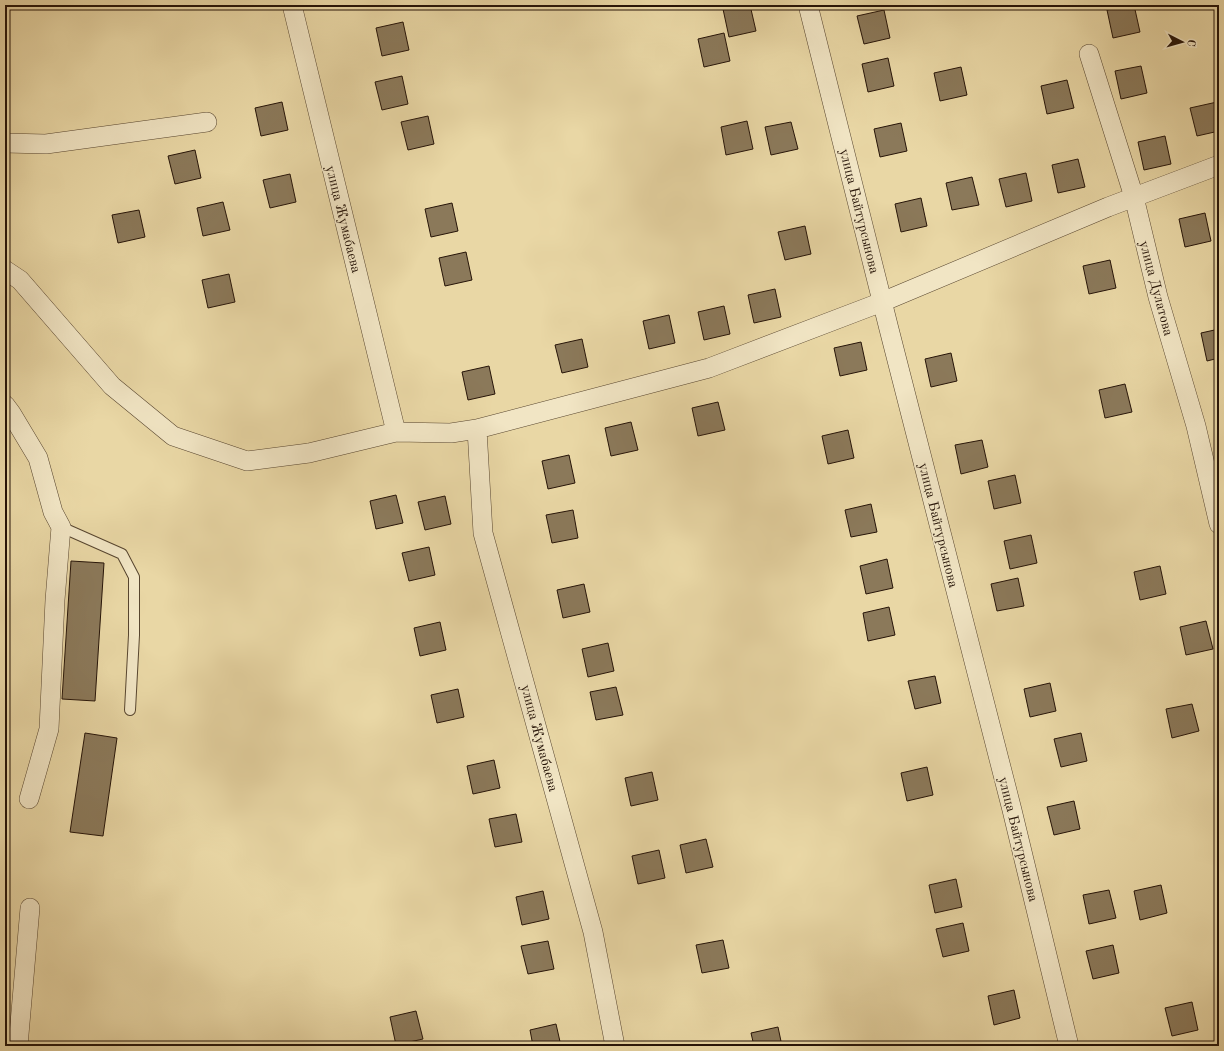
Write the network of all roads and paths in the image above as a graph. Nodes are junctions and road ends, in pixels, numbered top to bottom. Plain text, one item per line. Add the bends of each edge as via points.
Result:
1 (292, 5) edge
2 (808, 5) edge
3 (1089, 54) dead end
4 (207, 122) dead end
5 (5, 143) edge
6 (1219, 165) edge
7 (1134, 197) junction
8 (5, 270) edge
9 (882, 302) junction
10 (5, 405) edge
11 (477, 429) junction
12 (396, 432) junction
13 (1219, 524) edge
14 (61, 527) junction
15 (130, 710) dead end
16 (29, 799) dead end
17 (30, 908) dead end
18 (18, 1046) edge
19 (615, 1046) edge
20 (1069, 1046) edge

1 - 12 street, улица Жумабаева
2 - 9 street, улица Байтурсынова
3 - 7 street, улица Дулатова
4 - 5 street via 46,144
6 - 7 street
7 - 9 street
7 - 13 street, улица Дулатова via 1158,297 1196,426
8 - 12 street via 20,280 112,386 173,436 247,461 309,453
9 - 11 street via 709,368
9 - 20 street, улица Байтурсынова via 1010,802
10 - 14 street via 38,458 53,512
11 - 12 street via 451,433
11 - 19 street, улица Жумабаева via 483,533 593,932
14 - 15 lane via 122,554 134,577
14 - 16 street via 49,729
17 - 18 street

